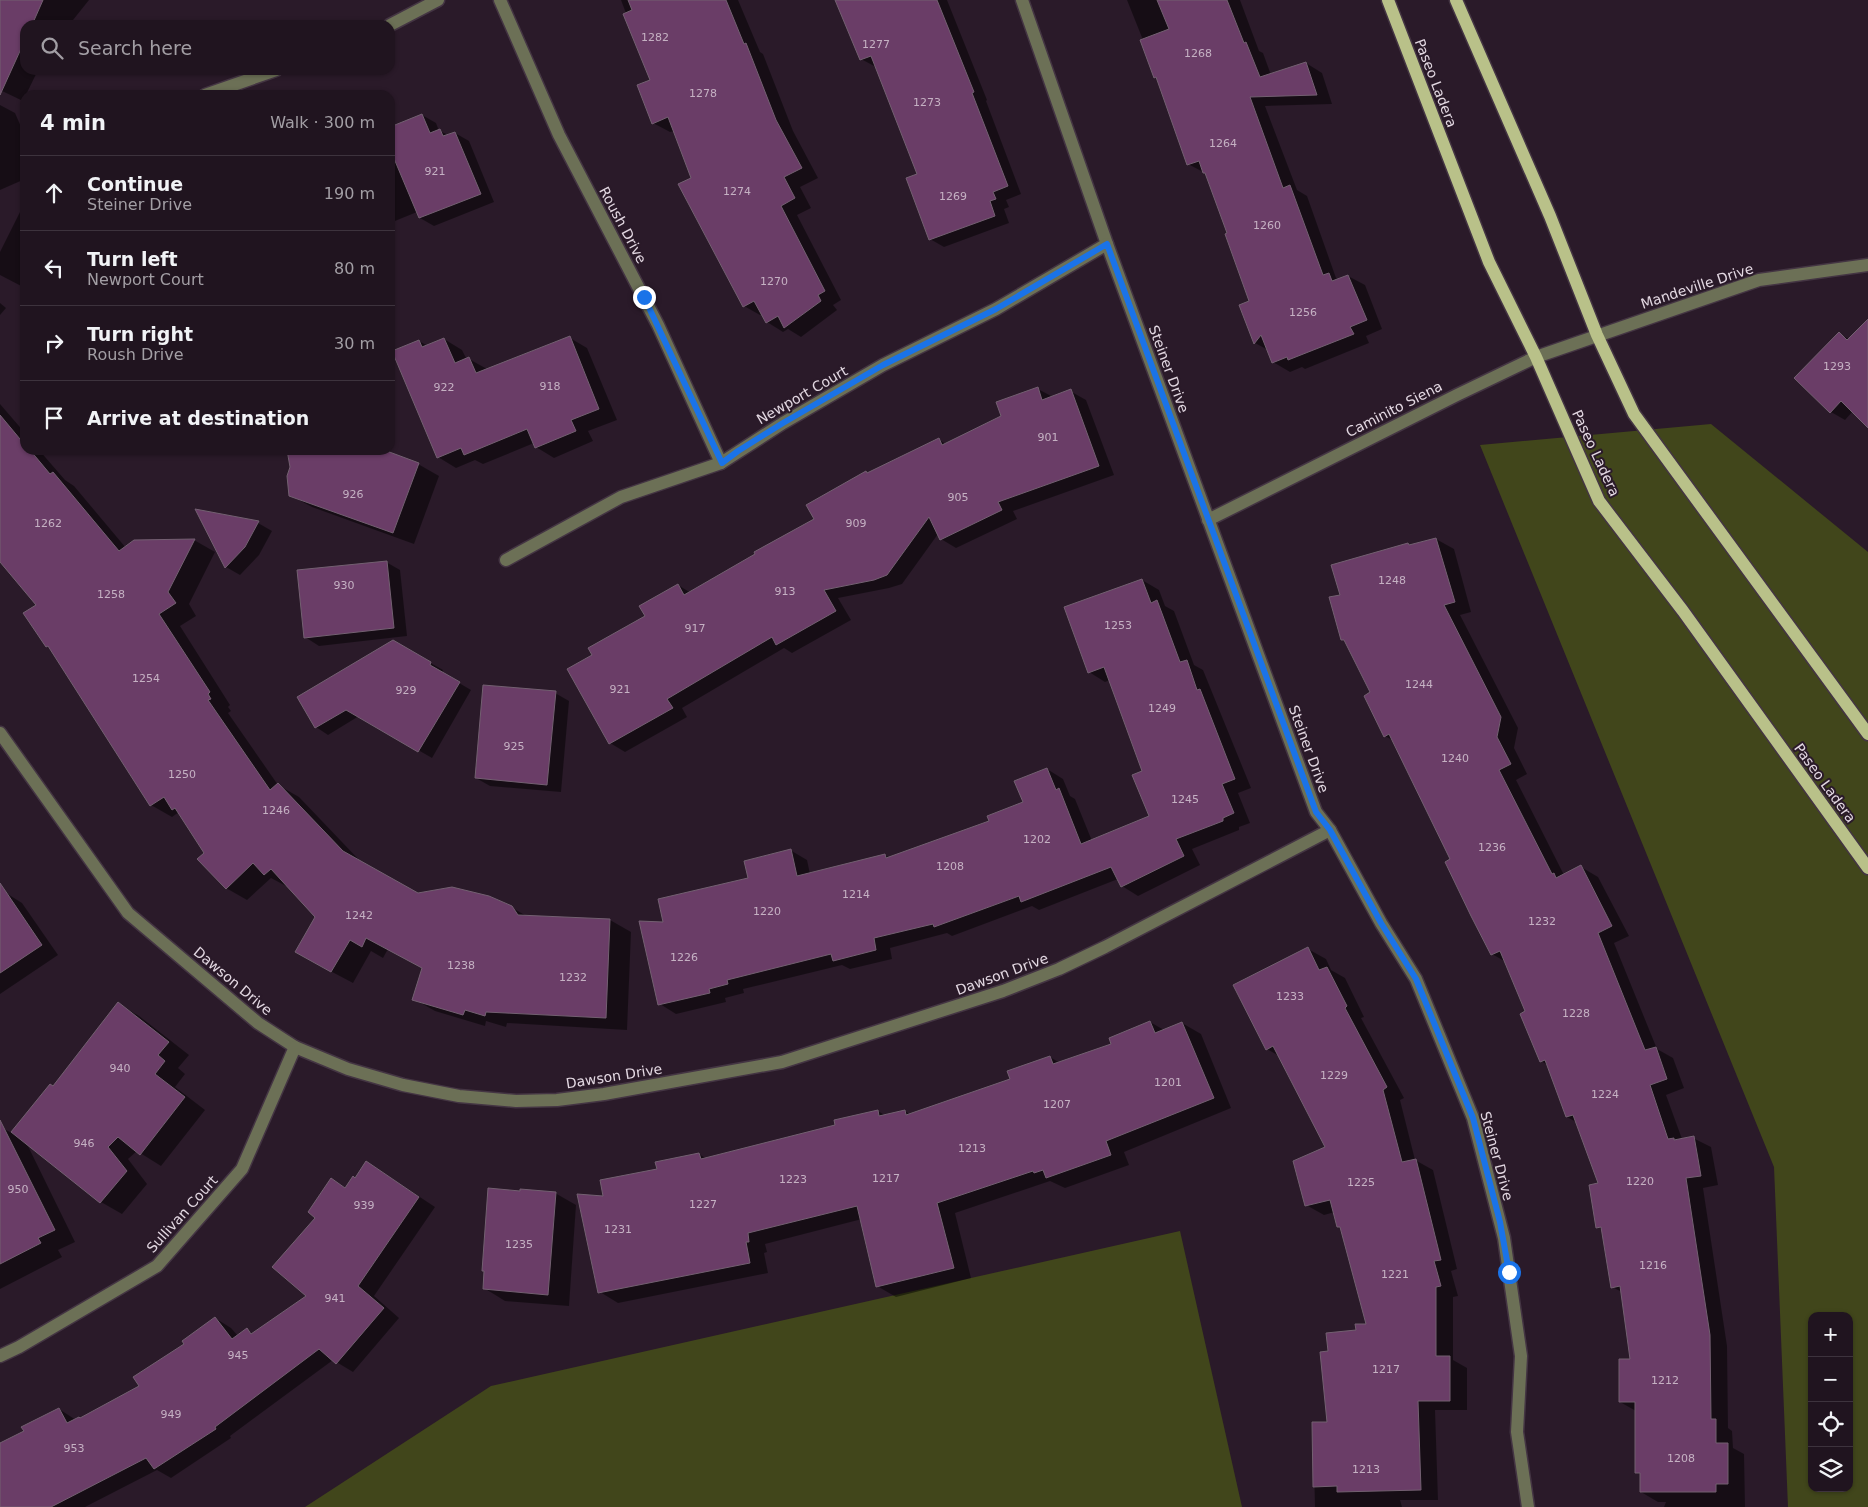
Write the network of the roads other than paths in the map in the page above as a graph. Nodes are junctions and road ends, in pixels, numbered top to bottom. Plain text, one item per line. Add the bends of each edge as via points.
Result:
1 (438, 0) edge
2 (500, 0) edge
3 (1022, 0) edge
4 (1388, 0) edge
5 (1456, 0) edge
6 (395, 22) edge
7 (262, 75) edge
8 (219, 90) edge
9 (1107, 244) junction
10 (1868, 264) edge
11 (1597, 335) junction
12 (1536, 357) junction
13 (722, 463) junction
14 (1208, 520) junction
15 (506, 560) dead end
16 (0, 734) edge
17 (1868, 734) edge
18 (1330, 830) junction
19 (1868, 868) edge
20 (295, 1047) junction
21 (0, 1356) edge
22 (1528, 1507) edge

1 - 6 street
2 - 13 street, Roush Drive via 560,135 658,325
3 - 9 street, Steiner Drive
4 - 12 main road, Paseo Ladera via 1488,262
5 - 11 main road via 1550,216
7 - 8 street
9 - 13 street, Newport Court via 996,309 875,370
9 - 14 street, Steiner Drive
10 - 11 street, Mandeville Drive via 1759,280
11 - 12 street, Caminito Siena
11 - 17 main road via 1634,414
12 - 14 street, Caminito Siena
12 - 19 main road, Paseo Ladera via 1599,501
13 - 15 street, Newport Court via 621,497
14 - 18 street, Steiner Drive via 1316,812
16 - 20 street, Dawson Drive via 128,913 258,1023
18 - 20 street, Dawson Drive via 1059,969 1003,991 782,1062 604,1094 516,1101 459,1096 403,1085 348,1069
18 - 22 street, Steiner Drive via 1416,979 1473,1118 1504,1238 1522,1356 1518,1432
20 - 21 street, Sullivan Court via 242,1169 157,1266

